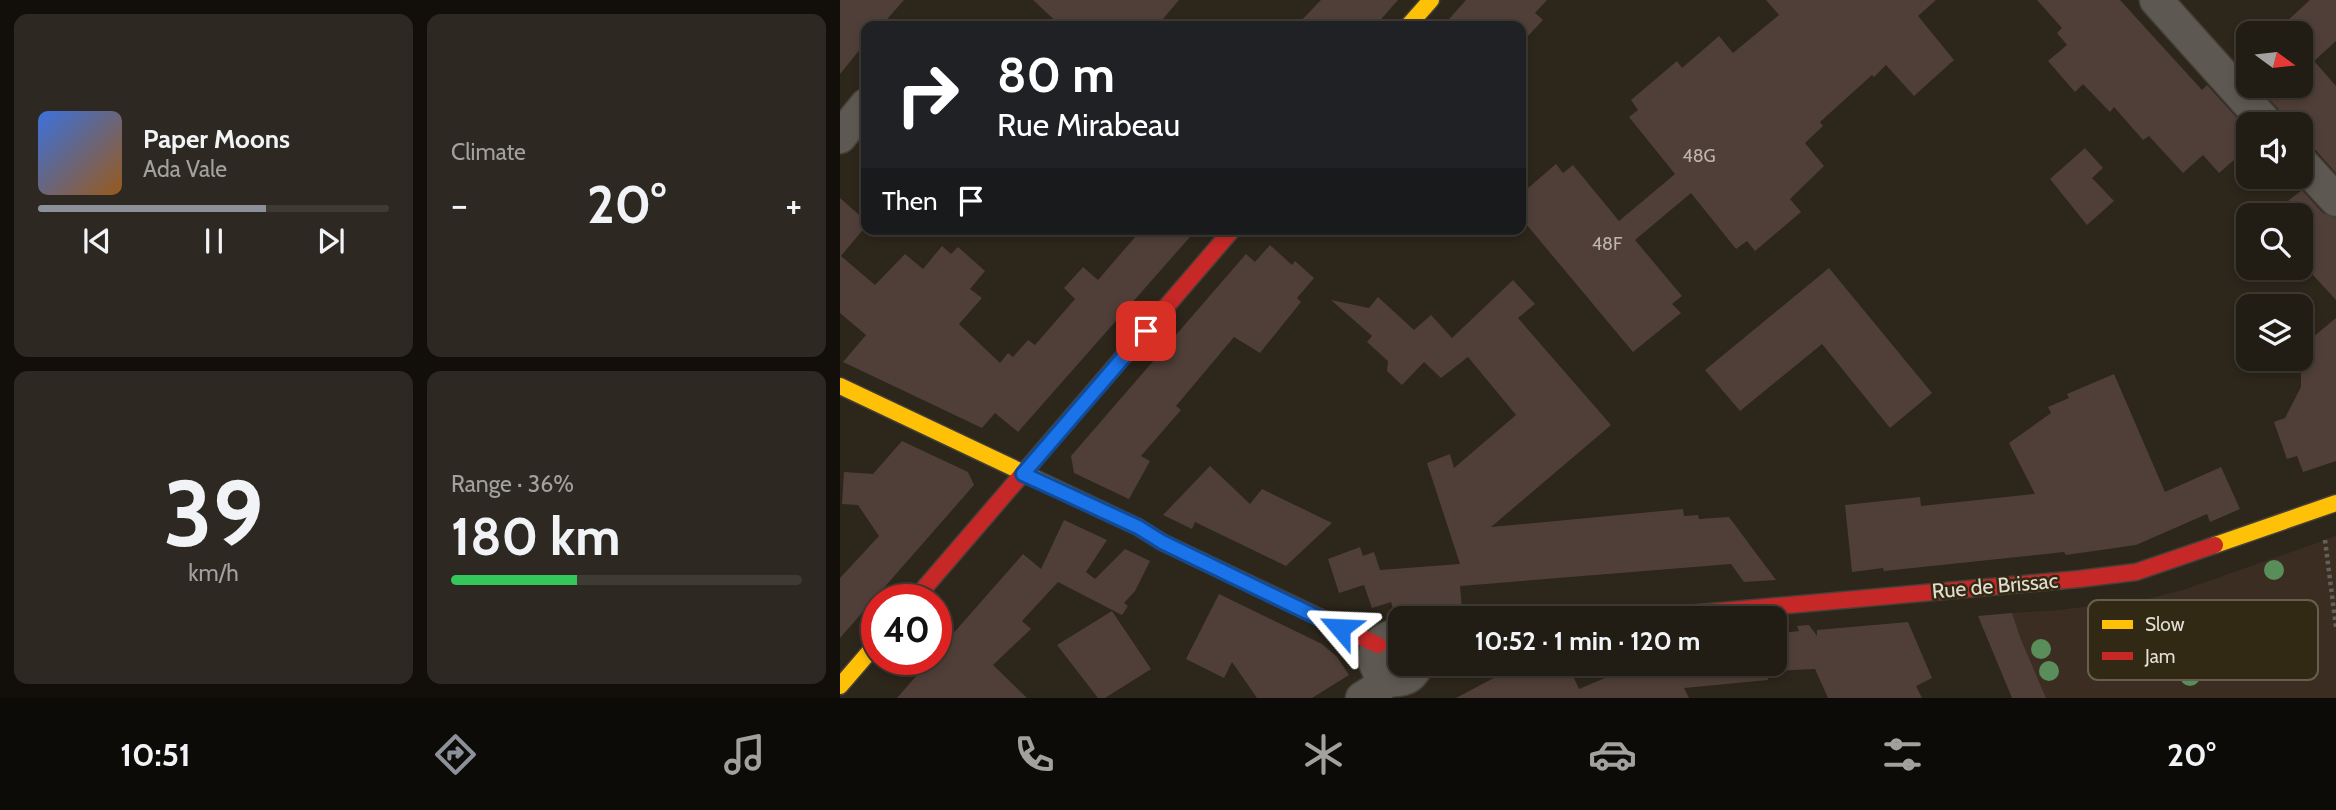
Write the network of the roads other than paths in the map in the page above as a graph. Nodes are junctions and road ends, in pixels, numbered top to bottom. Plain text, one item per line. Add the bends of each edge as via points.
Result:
1 (1431, 0) edge
2 (2172, 6) edge
3 (1412, 21) edge
4 (861, 111) edge
5 (2257, 112) edge
6 (840, 137) edge
7 (2313, 175) edge
8 (2336, 200) edge
9 (1228, 235) edge
10 (840, 386) edge
11 (1023, 474) junction
12 (2336, 503) edge
13 (928, 584) edge
14 (1778, 606) edge
15 (1388, 640) edge
16 (1388, 641) edge
17 (861, 662) edge
18 (1408, 676) edge
19 (840, 686) edge
20 (1373, 687) edge

1 - 3 street
2 - 5 street
4 - 6 street
7 - 8 street
9 - 11 street
10 - 11 street
11 - 13 street
11 - 15 street via 1340,628
12 - 14 street, Rue de Brissac via 2136,572
16 - 20 street via 1374,658
17 - 19 street
18 - 20 street

